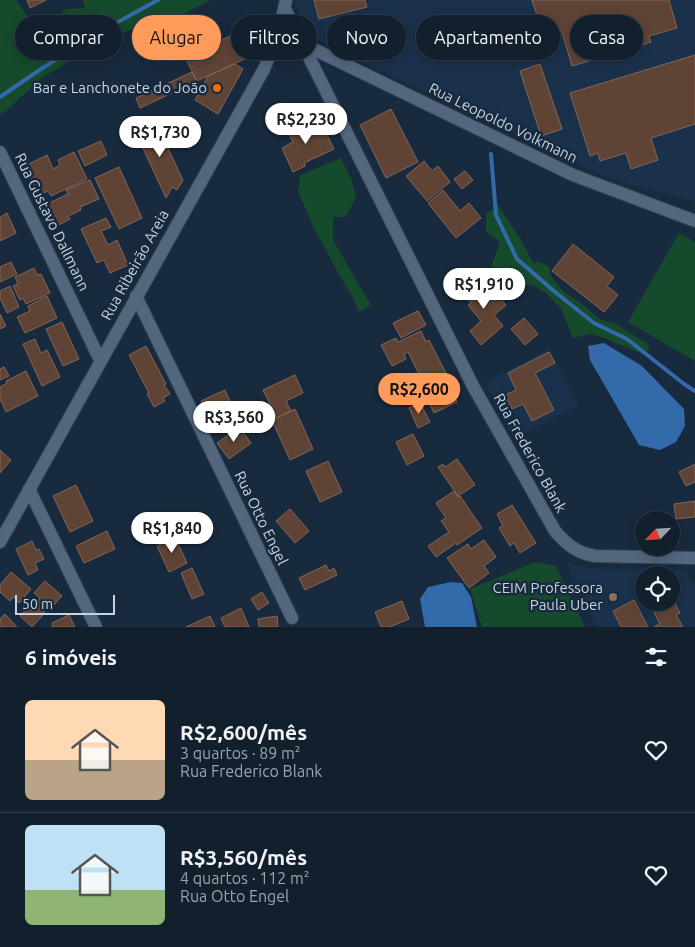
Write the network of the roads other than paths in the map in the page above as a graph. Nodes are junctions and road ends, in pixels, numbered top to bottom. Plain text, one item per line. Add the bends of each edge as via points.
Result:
1 (285, 10) edge
2 (317, 51) edge
3 (310, 60) edge
4 (0, 152) edge
5 (695, 221) edge
6 (136, 296) junction
7 (100, 360) junction
8 (29, 489) junction
9 (0, 542) edge
10 (695, 558) edge
11 (292, 618) dead end
12 (96, 627) edge

1 - 6 street, Rua Ribeirão Areia via 264,68
2 - 5 street, Rua Leopoldo Volkmann via 573,175
3 - 10 street, Rua Frederico Blank via 473,386 555,531 568,545 584,554
4 - 7 street, Rua Gustavo Dallmann
6 - 7 street, Rua Ribeirão Areia
6 - 11 street, Rua Otto Engel
7 - 8 street, Rua Ribeirão Areia
8 - 9 street, Rua Ribeirão Areia
8 - 12 street

